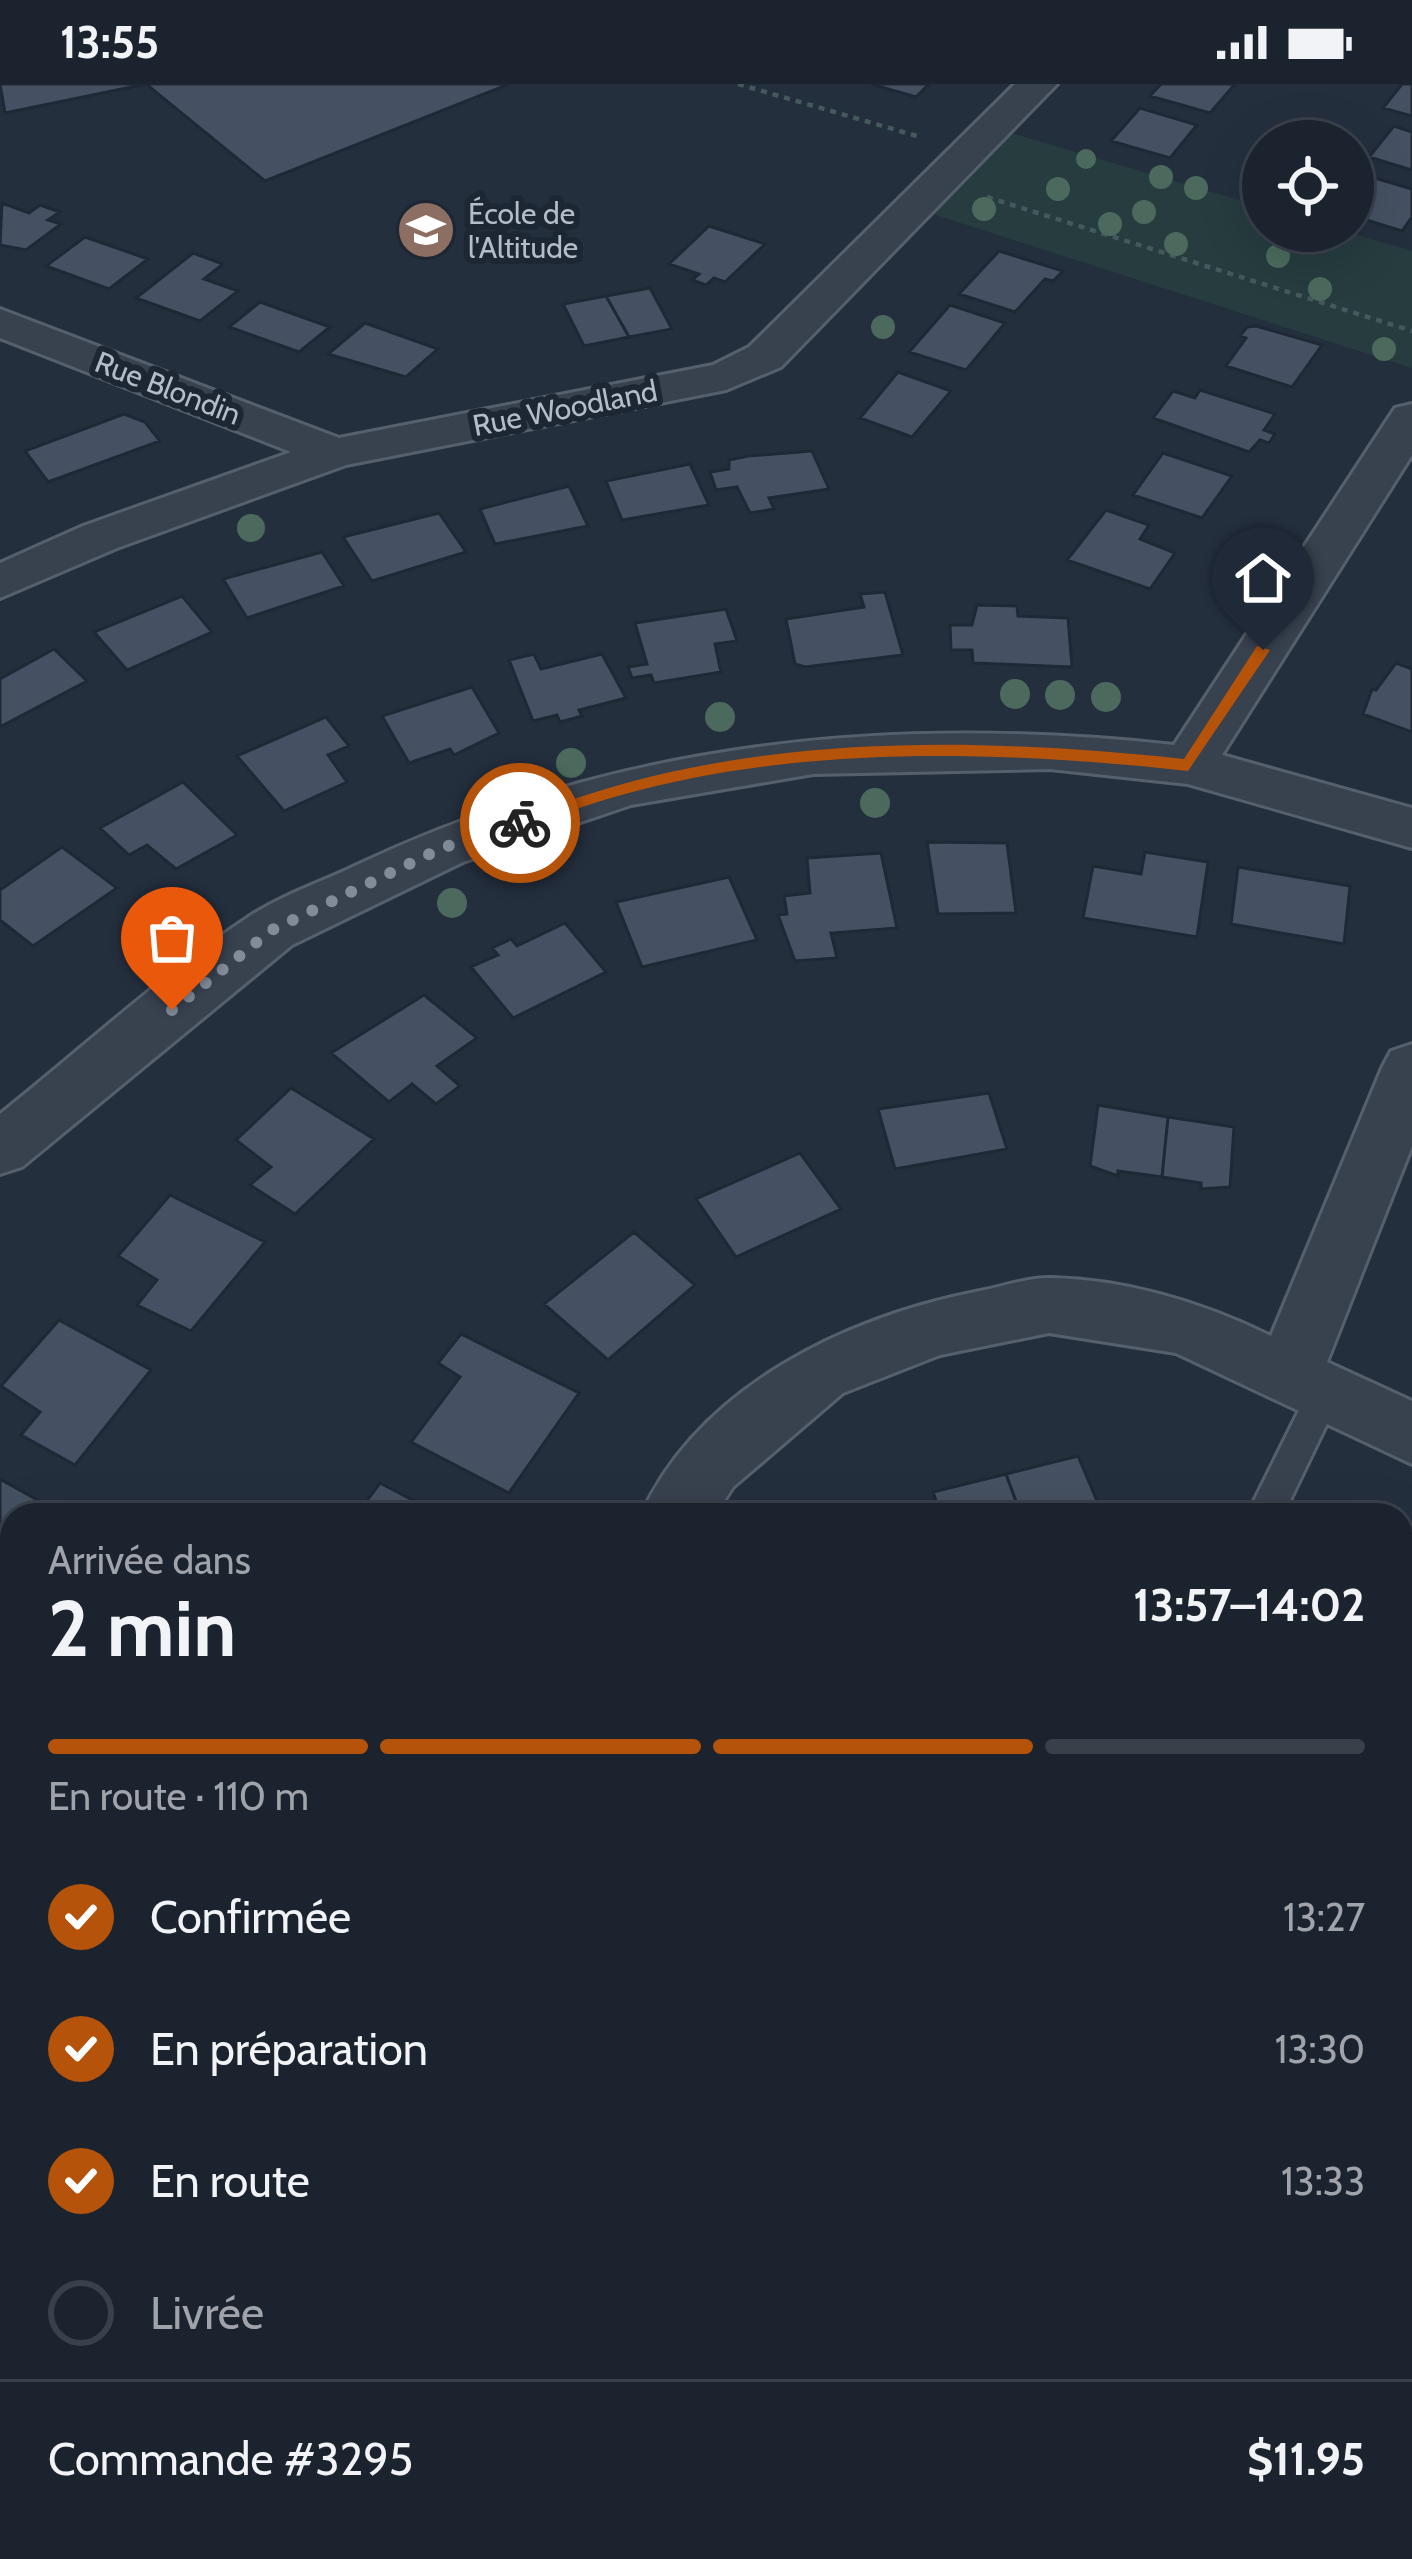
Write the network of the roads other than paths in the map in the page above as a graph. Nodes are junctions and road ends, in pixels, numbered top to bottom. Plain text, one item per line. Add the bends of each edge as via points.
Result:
1 (1037, 84) edge
2 (0, 322) edge
3 (1412, 418) edge
4 (335, 453) junction
5 (0, 583) edge
6 (1188, 765) junction
7 (1412, 828) edge
8 (1412, 1068) edge
9 (0, 1149) edge
10 (1308, 1381) junction
11 (1412, 1434) edge
12 (684, 1503) edge
13 (1269, 1503) edge

1 - 4 street, Rue Woodland via 765,357 726,376
2 - 4 street, Rue Blondin
3 - 6 street
4 - 5 street, Rue Woodland via 100,537
6 - 7 street
6 - 9 street via 1050,750 813,755 625,788 442,848 272,930
8 - 10 street
10 - 11 street
10 - 12 street via 1185,1326 1048,1305 935,1328 819,1373 709,1465
10 - 13 lane

